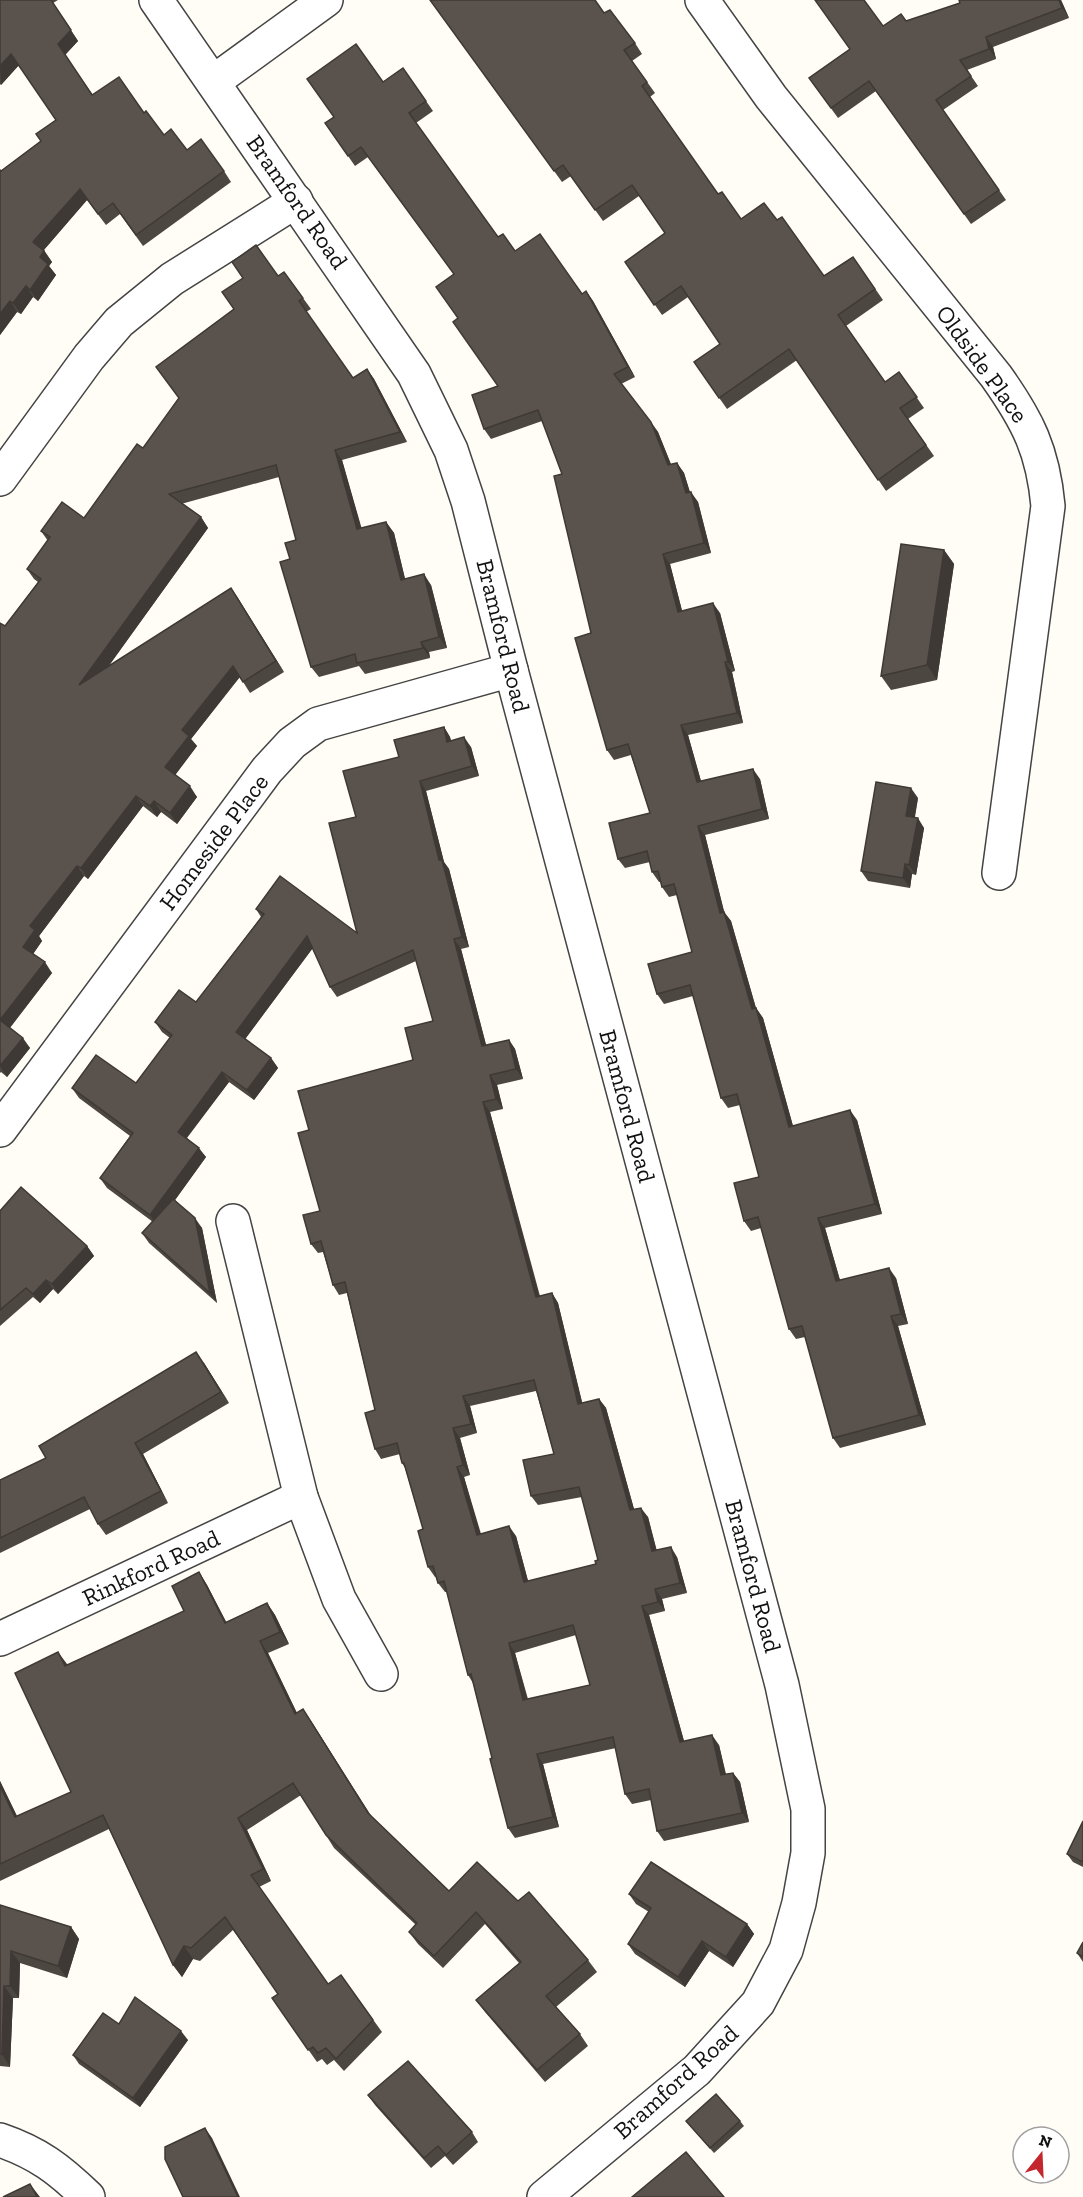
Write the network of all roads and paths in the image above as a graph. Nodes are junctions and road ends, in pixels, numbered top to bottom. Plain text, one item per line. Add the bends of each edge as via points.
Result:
1 (156, 0) edge
2 (326, 0) edge
3 (702, 0) edge
4 (213, 82) junction
5 (296, 201) junction
6 (0, 479) edge
7 (511, 670) junction
8 (999, 873) dead end
9 (0, 1130) edge
10 (233, 1221) dead end
11 (301, 1497) junction
12 (0, 1639) edge
13 (381, 1674) dead end
14 (0, 2140) edge
15 (88, 2197) edge
16 (544, 2197) edge

1 - 4 street, Bramford Road
2 - 4 street
3 - 8 street, Oldside Place via 771,97 996,376 1035,439 1048,506
4 - 5 street, Bramford Road
5 - 6 street via 172,279 119,322
5 - 7 street, Bramford Road via 414,374 451,450
7 - 9 street, Homeside Place via 318,724 291,743
7 - 16 street, Bramford Road via 778,1673 808,1809 808,1853 799,1904 786,1950 758,2003 697,2070
10 - 11 street
11 - 12 street, Rinkford Road
11 - 13 street via 339,1599
14 - 15 street via 35,2154 62,2172

